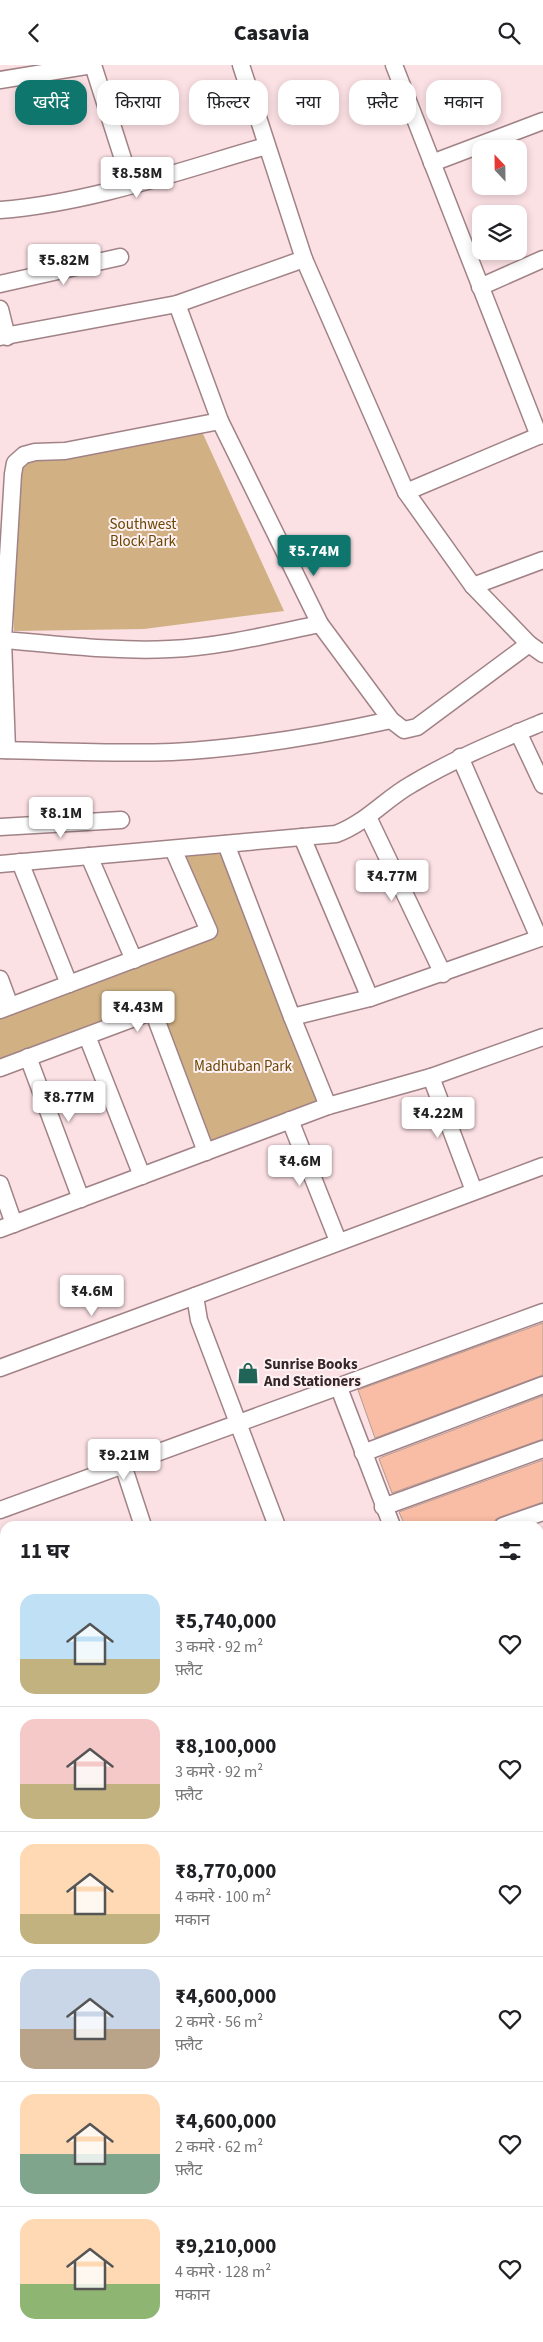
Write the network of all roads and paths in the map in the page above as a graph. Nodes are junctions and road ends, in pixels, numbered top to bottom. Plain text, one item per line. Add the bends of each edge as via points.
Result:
1 (93, 65) edge
2 (241, 65) edge
3 (394, 65) edge
4 (0, 80) edge
5 (543, 121) edge
6 (266, 147) junction
7 (432, 163) junction
8 (131, 184) junction
9 (0, 210) edge
10 (120, 257) dead end
11 (304, 259) junction
12 (543, 259) edge
13 (0, 285) edge
14 (480, 287) junction
15 (177, 304) junction
16 (0, 309) edge
17 (4, 337) edge
18 (220, 421) junction
19 (541, 435) edge
20 (406, 492) junction
21 (543, 560) edge
22 (473, 586) junction
23 (320, 624) junction
24 (3, 641) junction
25 (529, 644) junction
26 (543, 654) edge
27 (391, 720) junction
28 (543, 722) edge
29 (518, 732) junction
30 (4, 750) edge
31 (460, 757) junction
32 (543, 785) edge
33 (368, 817) junction
34 (120, 820) dead end
35 (0, 827) edge
36 (302, 837) junction
37 (226, 844) junction
38 (173, 849) junction
39 (89, 856) junction
40 (20, 862) junction
41 (0, 864) edge
42 (541, 937) edge
43 (134, 960) junction
44 (443, 974) junction
45 (0, 979) edge
46 (69, 984) junction
47 (370, 998) junction
48 (5, 1008) edge
49 (292, 1017) junction
50 (87, 1036) junction
51 (543, 1037) edge
52 (28, 1057) junction
53 (0, 1068) edge
54 (431, 1077) junction
55 (328, 1106) junction
56 (290, 1120) junction
57 (206, 1152) junction
58 (543, 1166) edge
59 (142, 1176) junction
60 (0, 1184) edge
61 (474, 1191) junction
62 (81, 1199) junction
63 (7, 1226) edge
64 (338, 1241) junction
65 (195, 1296) junction
66 (543, 1312) edge
67 (0, 1369) edge
68 (543, 1385) edge
69 (339, 1388) junction
70 (236, 1422) junction
71 (543, 1449) edge
72 (363, 1453) junction
73 (123, 1465) junction
74 (383, 1507) junction
75 (0, 1510) edge
76 (543, 1512) edge
77 (141, 1521) edge
78 (275, 1521) edge
79 (390, 1521) edge
80 (517, 1521) edge

1 - 4 street
1 - 8 street
2 - 6 street
3 - 7 street
5 - 7 street
6 - 8 street
6 - 11 street
7 - 14 street
8 - 9 street via 52,203
10 - 13 street
11 - 15 street
11 - 20 street
12 - 14 street
14 - 19 street
15 - 17 street
15 - 18 street
16 - 17 street
18 - 23 street
18 - 24 street via 65,451 35,452 24,455 16,463
19 - 20 street
20 - 22 street
21 - 22 street
22 - 25 street
23 - 24 street via 172,649
23 - 27 street
24 - 30 street
25 - 26 street
25 - 27 street via 417,727 404,730
27 - 30 street via 297,739 211,749 59,753
28 - 29 street
29 - 31 street
29 - 32 street
31 - 33 street via 392,796
31 - 42 street
33 - 36 street via 353,828 336,834
33 - 44 street
34 - 35 street
36 - 37 street
36 - 47 street
37 - 38 street
37 - 49 street
38 - 39 street
38 - 43 street via 209,931
39 - 40 street
39 - 43 street
40 - 41 street
40 - 46 street
42 - 44 street
43 - 46 street
44 - 47 street
45 - 48 street
46 - 48 street
47 - 49 street
49 - 55 street
50 - 52 street
50 - 57 street via 153,1011
50 - 59 street
51 - 54 street
52 - 53 street
52 - 62 street
54 - 55 street
54 - 61 street
55 - 56 street
56 - 57 street
56 - 64 street
57 - 59 street
58 - 61 street
59 - 62 street
60 - 63 street
61 - 64 street
62 - 63 street
64 - 65 street
65 - 67 street
65 - 70 street via 198,1320
66 - 69 street
68 - 72 street
69 - 70 street
69 - 72 street
70 - 73 street
70 - 78 street
71 - 74 street
72 - 74 street
73 - 75 street
73 - 77 street
74 - 79 street
76 - 80 street

